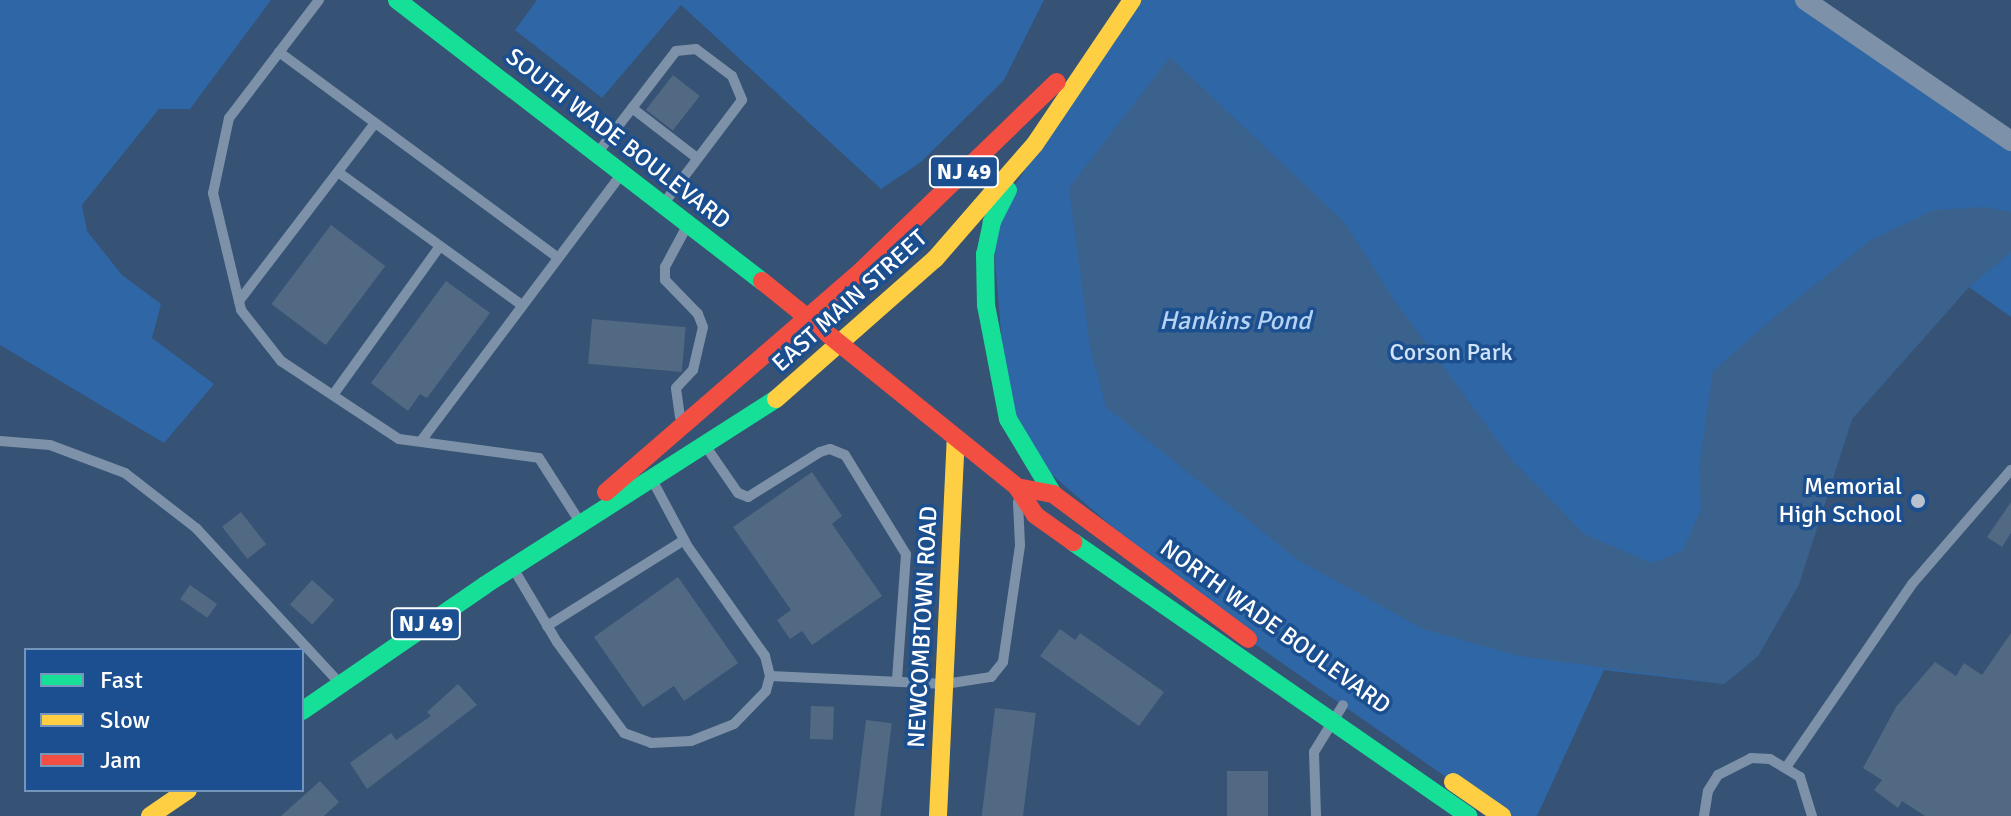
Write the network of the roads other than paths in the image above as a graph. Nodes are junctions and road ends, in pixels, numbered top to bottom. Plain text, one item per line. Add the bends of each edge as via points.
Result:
1 (319, 0) edge
2 (397, 0) edge
3 (1132, 0) edge
4 (1805, 0) edge
5 (1115, 23) junction
6 (279, 52) junction
7 (632, 108) junction
8 (375, 123) junction
9 (2011, 141) edge
10 (1035, 144) junction
11 (597, 154) junction
12 (697, 158) junction
13 (338, 172) junction
14 (622, 173) junction
15 (662, 204) junction
16 (688, 224) junction
17 (440, 246) junction
18 (558, 258) junction
19 (239, 301) junction
20 (522, 305) junction
21 (809, 317) junction
22 (842, 344) junction
23 (333, 395) junction
24 (685, 422) junction
25 (0, 441) edge
26 (421, 441) junction
27 (956, 441) junction
28 (707, 448) junction
29 (2011, 470) edge
30 (653, 482) junction
31 (1017, 487) junction
32 (1053, 494) junction
33 (578, 519) junction
34 (684, 540) junction
35 (551, 544) junction
36 (513, 568) junction
37 (547, 626) junction
38 (770, 676) junction
39 (897, 681) junction
40 (341, 684) junction
41 (945, 684) junction
42 (1343, 705) junction
43 (304, 710) edge
44 (1332, 722) junction
45 (1787, 766) junction
46 (185, 792) edge
47 (170, 802) junction
48 (150, 816) edge
49 (193, 816) edge
50 (938, 816) edge
51 (1316, 816) edge
52 (1468, 816) edge
53 (1502, 816) edge
54 (1704, 816) edge
55 (1812, 816) edge

1 - 6 lane
2 - 11 main road, SOUTH WADE BOULEVARD
3 - 5 main road, EAST MAIN STREET / NJ 49
4 - 9 street
5 - 10 main road, EAST MAIN STREET / NJ 49
5 - 21 main road, EAST MAIN STREET / NJ 49
6 - 8 lane
6 - 19 lane via 229,118 213,193
7 - 11 lane
7 - 12 lane
7 - 12 lane via 668,61 686,47 732,76 742,100
8 - 13 lane
8 - 18 lane
10 - 22 main road, EAST MAIN STREET / NJ 49 via 935,259
10 - 32 main road via 992,222 985,254 986,305 1008,419
11 - 14 main road, SOUTH WADE BOULEVARD
12 - 15 lane
13 - 17 lane
13 - 19 lane
14 - 15 main road, SOUTH WADE BOULEVARD
14 - 18 lane
15 - 16 main road, SOUTH WADE BOULEVARD
16 - 21 main road, SOUTH WADE BOULEVARD
16 - 24 lane via 665,267 665,280 698,314 703,327 693,370 676,388 674,399
17 - 20 lane
17 - 23 lane
18 - 20 lane
19 - 23 lane via 281,361
20 - 26 lane
21 - 22 main road, NORTH WADE BOULEVARD
21 - 24 main road, EAST MAIN STREET / NJ 49
22 - 27 main road, NORTH WADE BOULEVARD
22 - 28 main road, EAST MAIN STREET / NJ 49 via 759,413
23 - 26 lane via 399,439
24 - 33 main road, EAST MAIN STREET / NJ 49
25 - 40 lane via 50,445 125,473 196,528
26 - 33 lane via 539,458
27 - 31 main road, NORTH WADE BOULEVARD
27 - 41 main road, NEWCOMBTOWN ROAD
28 - 30 main road, EAST MAIN STREET / NJ 49
28 - 39 lane via 738,493 748,497 820,452 845,455 906,554
29 - 45 lane via 1913,583
30 - 34 lane
30 - 35 main road, EAST MAIN STREET / NJ 49
31 - 32 main road, NORTH WADE BOULEVARD
31 - 41 lane via 1020,545 1003,662 991,677
31 - 44 main road, NORTH WADE BOULEVARD via 1035,515
32 - 42 main road, NORTH WADE BOULEVARD
33 - 35 main road, EAST MAIN STREET / NJ 49
34 - 37 lane
34 - 38 lane via 765,656
35 - 36 main road, EAST MAIN STREET / NJ 49
36 - 37 lane
36 - 40 main road, EAST MAIN STREET / NJ 49
37 - 38 lane via 624,733 651,743 691,741 734,724 766,691
38 - 39 lane
39 - 41 lane
40 - 43 main road, EAST MAIN STREET / NJ 49
41 - 50 main road, NEWCOMBTOWN ROAD
42 - 44 lane
42 - 53 main road, NORTH WADE BOULEVARD
44 - 51 lane via 1314,752
44 - 52 main road, NORTH WADE BOULEVARD
45 - 54 lane via 1751,758 1733,764 1708,791
45 - 55 lane via 1809,791
46 - 47 main road
47 - 48 main road
47 - 49 street

